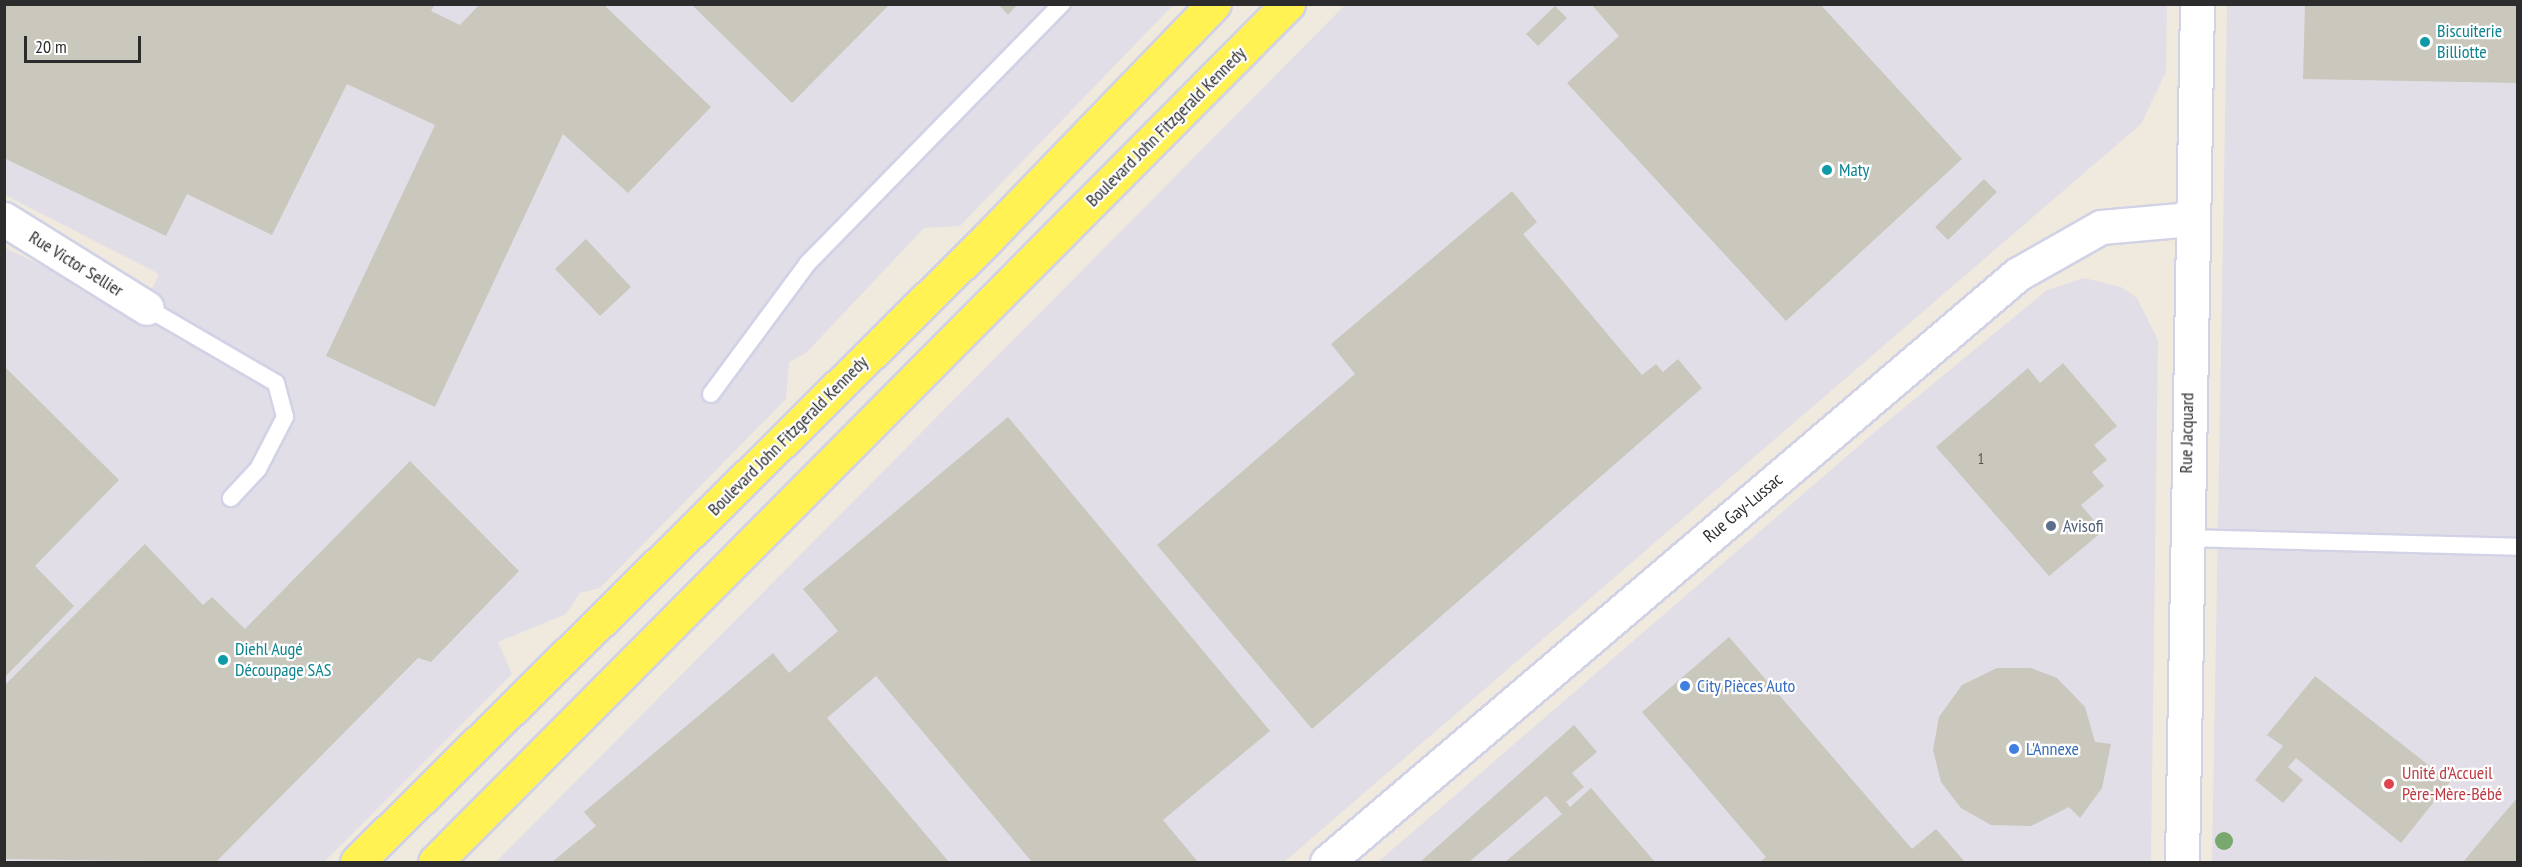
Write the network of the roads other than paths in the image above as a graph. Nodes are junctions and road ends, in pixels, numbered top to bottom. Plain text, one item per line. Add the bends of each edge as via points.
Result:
1 (1062, 4) edge
2 (1214, 4) edge
3 (1288, 4) edge
4 (2197, 4) edge
5 (4, 219) edge
6 (2191, 219) junction
7 (147, 308) joint
8 (711, 394) dead end
9 (231, 498) dead end
10 (2184, 538) junction
11 (2517, 548) edge
12 (357, 862) edge
13 (435, 862) edge
14 (1327, 862) edge
15 (2182, 862) edge

1 - 8 lane via 808,262
2 - 12 main road, Boulevard John Fitzgerald Kennedy via 986,240
3 - 13 main road, Boulevard John Fitzgerald Kennedy
4 - 6 street, Rue Jacquard
5 - 7 street, Rue Victor Sellier
6 - 10 street, Rue Jacquard
6 - 14 street, Rue Gay-Lussac via 2101,226 2018,274
7 - 9 lane via 276,384 285,417 258,468
10 - 11 lane
10 - 15 street, Rue Jacquard

